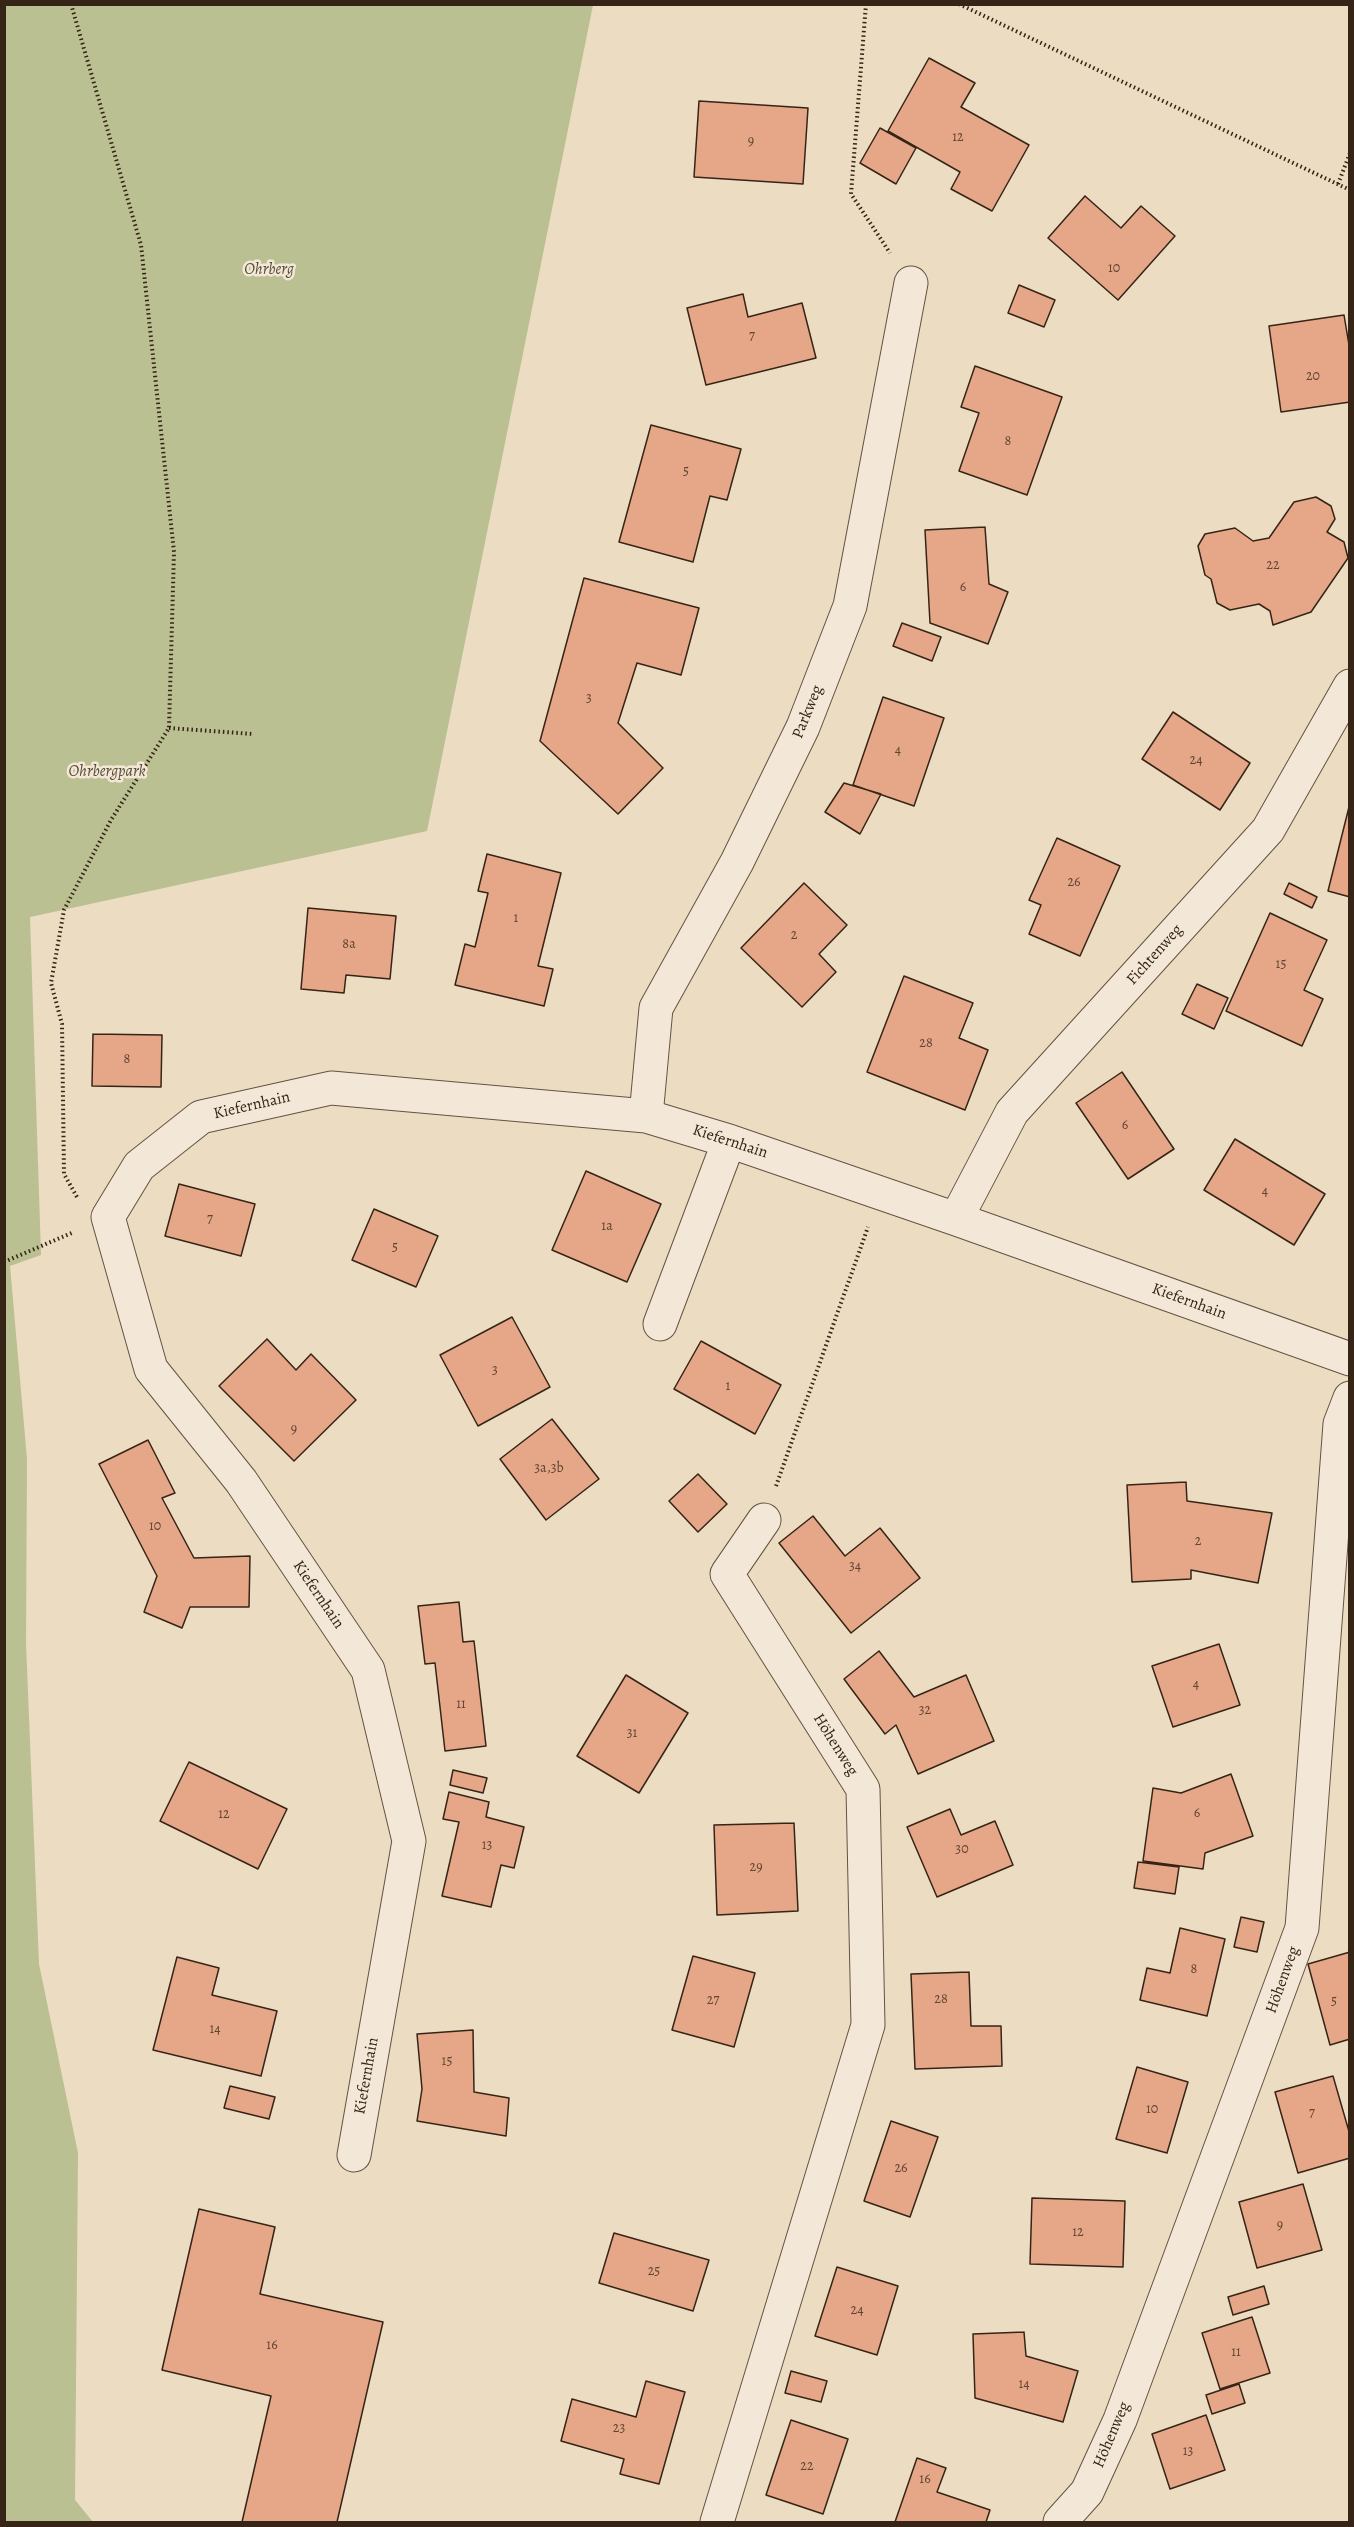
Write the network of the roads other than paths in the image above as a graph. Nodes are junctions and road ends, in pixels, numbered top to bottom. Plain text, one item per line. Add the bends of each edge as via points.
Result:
1 (911, 283) road end
2 (1350, 686) edge
3 (646, 1116) junction
4 (729, 1141) junction
5 (956, 1219) junction
6 (660, 1324) dead end
7 (1350, 1359) edge
8 (1350, 1398) edge
9 (764, 1521) road end
10 (354, 2155) dead end
11 (717, 2523) edge
12 (1060, 2523) edge

1 - 3 street, Parkweg via 850,606 793,748 737,862 656,1008
2 - 5 street, Fichtenweg via 1268,830 1012,1112
3 - 4 street, Kiefernhain
3 - 10 street, Kiefernhain via 331,1088 201,1117 139,1166 108,1217 151,1370 241,1481 368,1670 409,1841
4 - 5 street, Kiefernhain
4 - 6 street
5 - 7 street, Kiefernhain
8 - 12 street, Höhenweg via 1340,1424 1302,1928 1120,2420 1087,2492
9 - 11 street, Höhenweg via 727,1574 863,1789 868,2025

